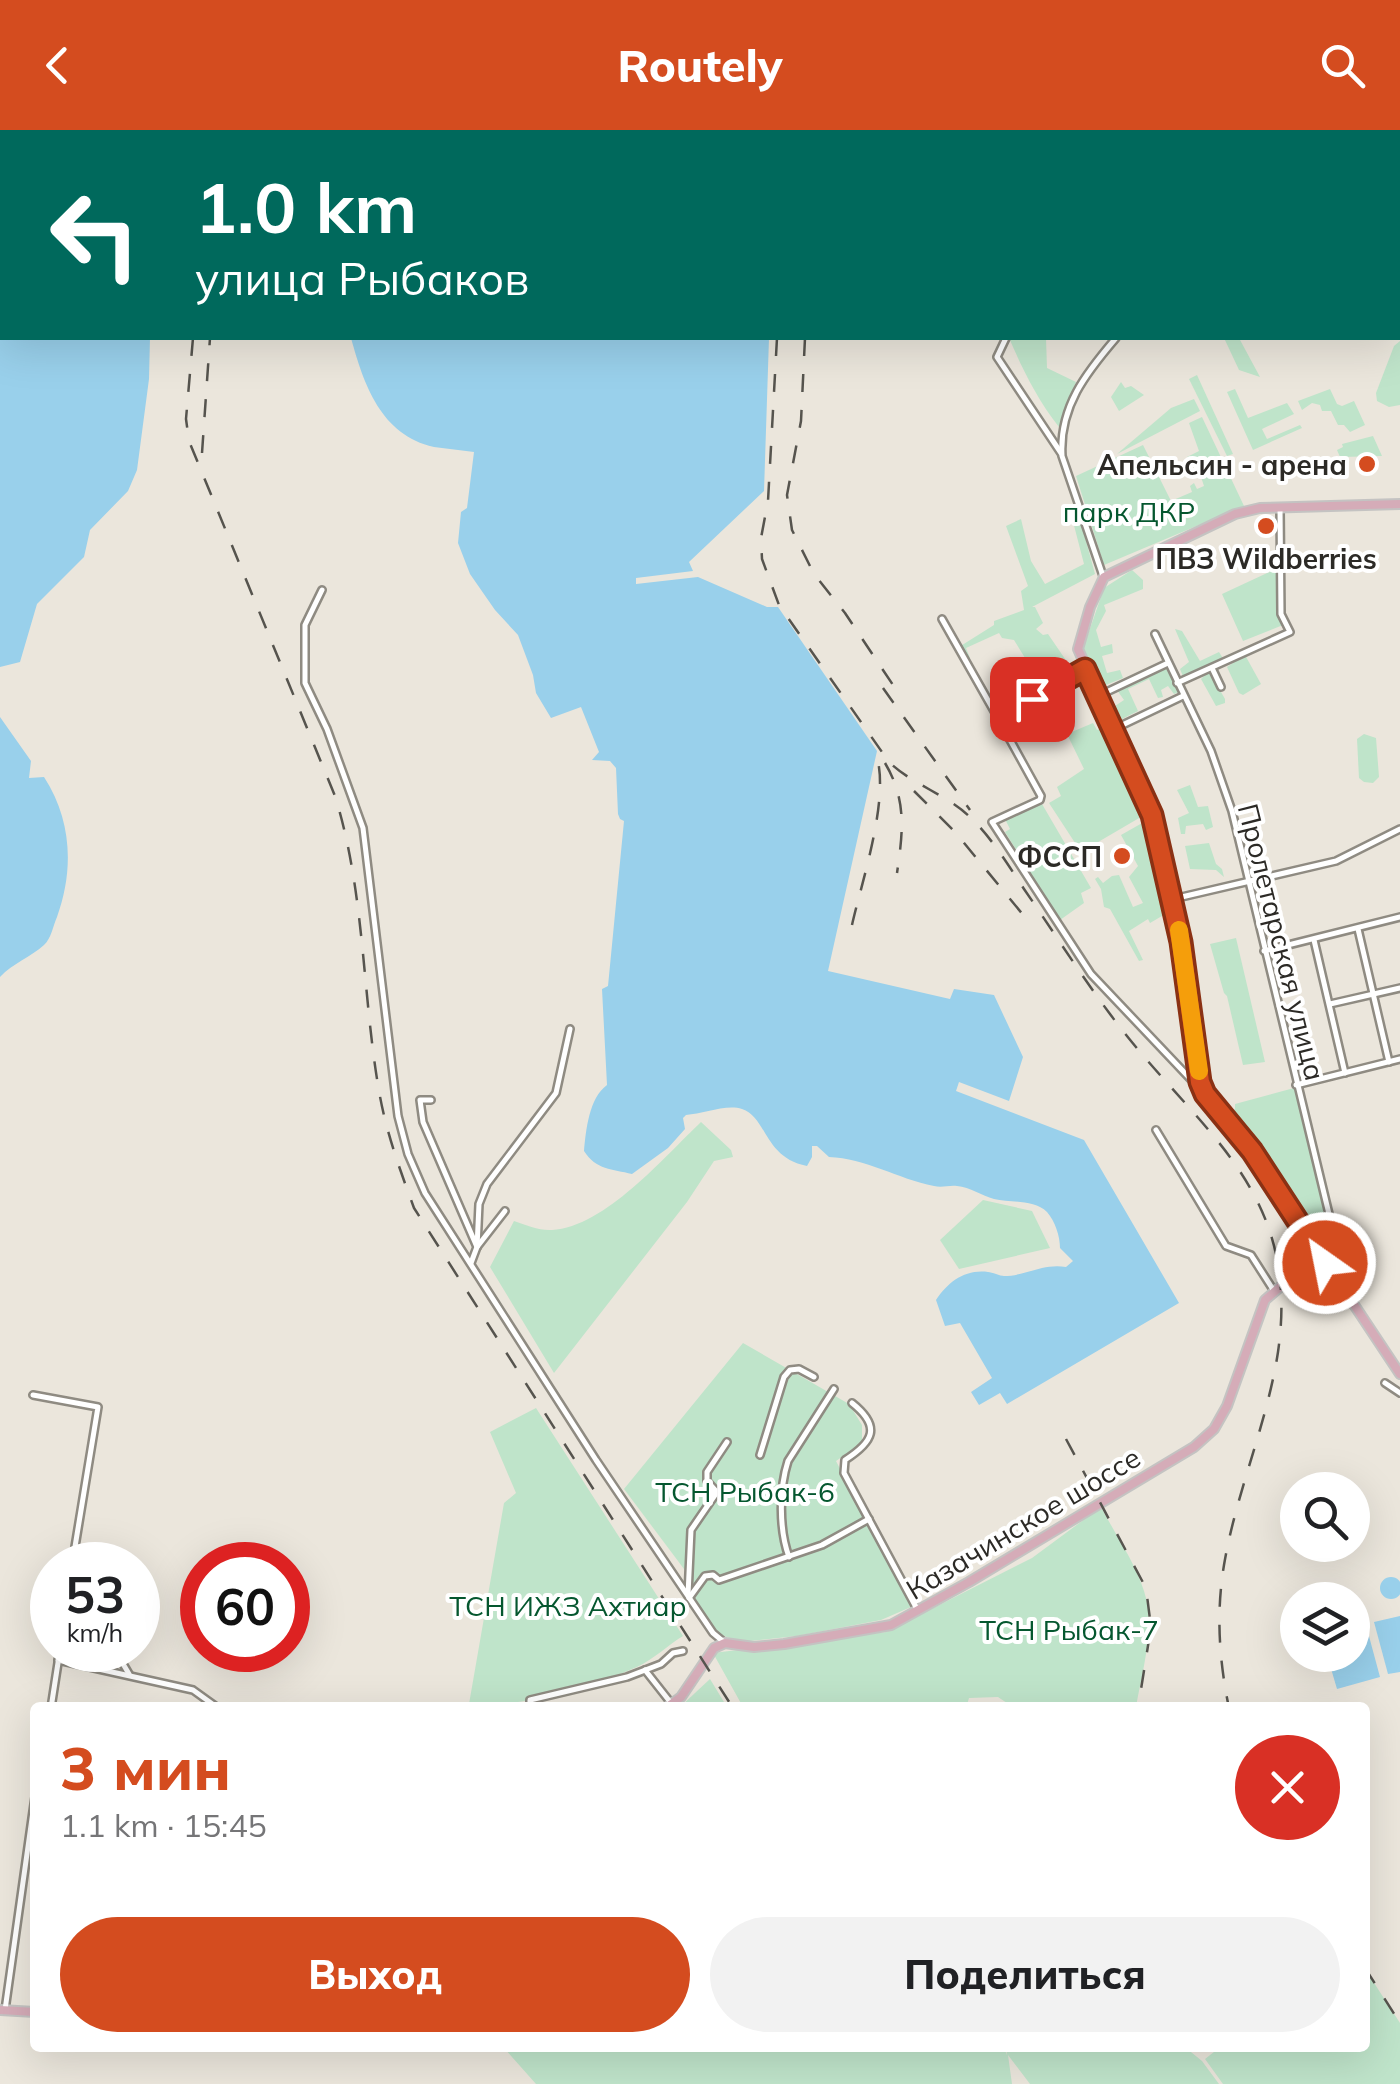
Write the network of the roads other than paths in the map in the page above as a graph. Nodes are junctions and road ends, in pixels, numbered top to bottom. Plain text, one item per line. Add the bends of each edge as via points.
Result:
1 (1005, 340) edge
2 (1114, 340) edge
3 (1062, 456) junction
4 (1399, 504) edge
5 (1280, 508) junction
6 (1104, 577) junction
7 (322, 590) dead end
8 (942, 619) dead end
9 (1156, 634) dead end
10 (1168, 663) junction
11 (1212, 668) junction
12 (1085, 669) junction
13 (1177, 683) junction
14 (1221, 687) dead end
15 (1098, 696) junction
16 (1184, 696) junction
17 (998, 718) junction
18 (1114, 729) junction
19 (1400, 829) edge
20 (1248, 882) junction
21 (1173, 899) junction
22 (1400, 917) edge
23 (1358, 928) junction
24 (1313, 938) junction
25 (1264, 951) junction
26 (1400, 988) edge
27 (1373, 994) junction
28 (1329, 1004) junction
29 (570, 1028) dead end
30 (1400, 1060) edge
31 (1390, 1062) junction
32 (1345, 1073) junction
33 (1295, 1085) junction
34 (1205, 1094) junction
35 (431, 1100) dead end
36 (1156, 1130) dead end
37 (505, 1211) dead end
38 (477, 1247) junction
39 (1324, 1261) junction
40 (471, 1263) junction
41 (1274, 1292) junction
42 (1400, 1374) edge
43 (814, 1378) dead end
44 (1386, 1382) dead end
45 (834, 1389) dead end
46 (1400, 1392) edge
47 (33, 1395) dead end
48 (852, 1403) dead end
49 (727, 1442) dead end
50 (760, 1455) dead end
51 (869, 1519) junction
52 (76, 1542) edge
53 (790, 1557) junction
54 (688, 1598) junction
55 (918, 1612) junction
56 (725, 1643) junction
57 (683, 1651) dead end
58 (645, 1670) junction
59 (56, 1672) edge
60 (113, 1672) edge
61 (128, 1672) edge
62 (131, 1676) junction
63 (52, 1702) edge
64 (210, 1702) edge
65 (538, 1702) edge
66 (666, 1702) edge
67 (673, 1702) edge
68 (30, 1829) edge
69 (2, 2010) edge
70 (30, 2012) edge

1 - 3 street via 997,357
2 - 3 street via 1077,388
3 - 6 street
4 - 5 main road
5 - 6 main road via 1235,514
5 - 11 street via 1281,614 1290,632
6 - 12 main road via 1078,644
7 - 40 street via 305,625 304,683 363,828 398,1116 425,1193
8 - 17 street
9 - 10 street, Пролетарская улица
10 - 13 street, Пролетарская улица
10 - 15 street
11 - 13 street
11 - 14 street
12 - 15 main road
12 - 17 street
13 - 16 street, Пролетарская улица
15 - 18 main road
16 - 18 street
16 - 20 street, Пролетарская улица via 1211,751
17 - 34 street via 1041,796 992,822 1091,974
18 - 21 main road via 1152,815
19 - 20 street via 1336,861
20 - 21 street
20 - 25 street, Пролетарская улица
21 - 34 main road
22 - 23 street
23 - 24 street
23 - 27 street
24 - 25 street
24 - 28 street
25 - 33 street, Пролетарская улица
26 - 27 street
27 - 28 street
27 - 31 street
28 - 32 street
29 - 38 street via 556,1092 487,1184
30 - 31 street
31 - 32 street
32 - 33 street
33 - 39 street, Пролетарская улица via 1336,1243 1337,1255
34 - 39 main road via 1252,1151
35 - 38 street via 420,1100 423,1122
36 - 41 street via 1226,1246 1250,1255
37 - 38 street
38 - 40 street
39 - 41 main road
39 - 42 main road
40 - 54 street
41 - 55 main road, Казачинское шоссе via 1260,1311 1214,1430
43 - 50 street via 799,1369 784,1377
44 - 46 street
45 - 53 street via 784,1475 782,1538
47 - 52 street via 98,1407
48 - 51 street via 870,1422 871,1437 842,1465
49 - 54 street via 707,1472 716,1495 691,1530
51 - 53 street
51 - 55 street
53 - 54 street via 719,1580 705,1576
54 - 56 street
55 - 56 main road, Казачинское шоссе via 863,1632 754,1647
56 - 67 main road via 708,1654
57 - 58 street
58 - 65 street
58 - 66 street
59 - 63 street
60 - 62 street
61 - 62 street
62 - 64 street via 193,1690
68 - 69 street
69 - 70 main road

